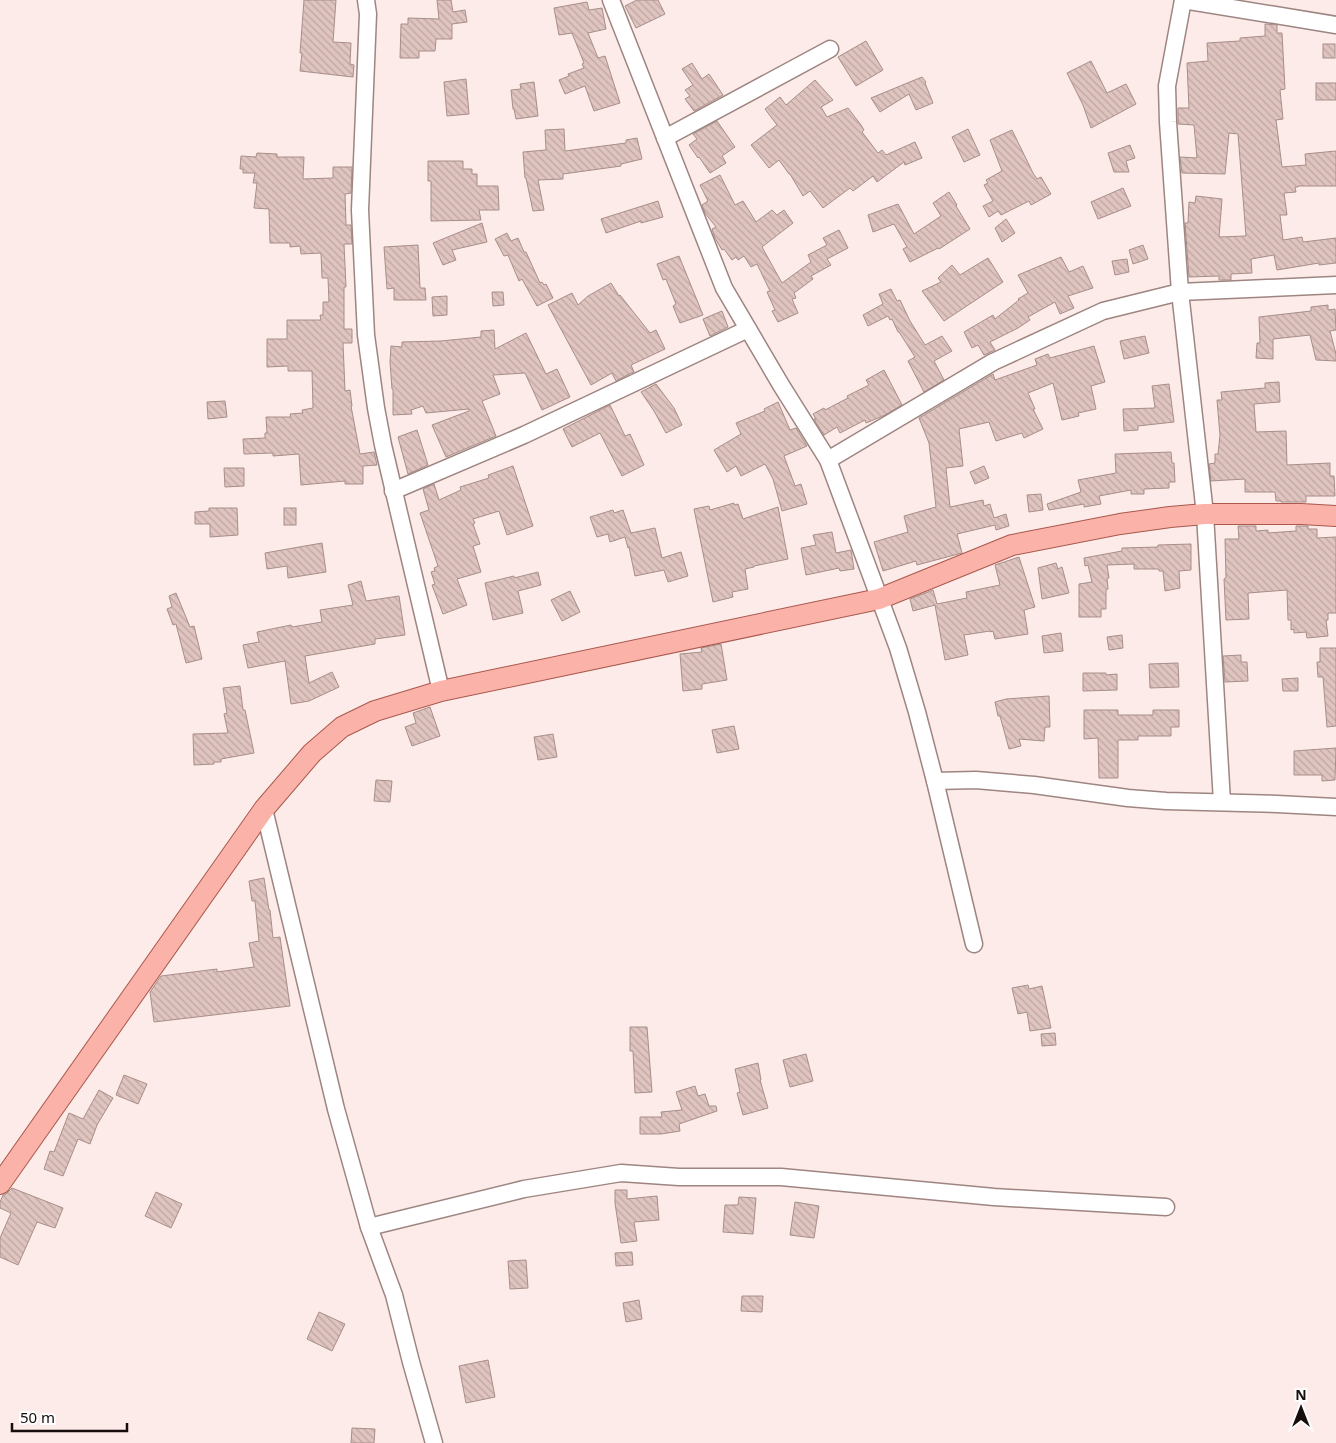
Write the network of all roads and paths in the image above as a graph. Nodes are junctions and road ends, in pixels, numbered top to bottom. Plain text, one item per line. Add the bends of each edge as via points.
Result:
1 (366, 0) edge
2 (611, 0) edge
3 (1183, 0) edge
4 (1336, 25) edge
5 (830, 49) dead end
6 (665, 138) junction
7 (1336, 285) edge
8 (1180, 292) junction
9 (748, 329) junction
10 (828, 460) junction
11 (393, 491) junction
12 (1205, 514) junction
13 (1336, 516) edge
14 (880, 599) junction
15 (441, 691) junction
16 (935, 781) junction
17 (1222, 802) junction
18 (1336, 808) edge
19 (264, 809) junction
20 (974, 944) dead end
21 (0, 1184) edge
22 (1166, 1207) dead end
23 (369, 1227) junction
24 (434, 1443) edge

1 - 11 street via 360,210 366,335 376,408
2 - 6 street
3 - 4 street
3 - 8 street via 1167,86
5 - 6 street
6 - 9 street via 724,288
7 - 8 street
8 - 10 street via 1103,311 993,362
8 - 12 street
9 - 10 street
9 - 11 street via 524,436
10 - 14 street
11 - 15 street
12 - 13 main road
12 - 14 main road via 1120,524 1012,545
12 - 17 street
14 - 15 main road
14 - 16 street via 898,648
15 - 19 main road via 375,711 342,727 312,753
16 - 17 street via 976,780 1128,798
16 - 20 street
17 - 18 street
19 - 21 main road
19 - 23 street via 336,1109
22 - 23 street via 994,1197 781,1177 679,1177 621,1173 524,1189
23 - 24 street via 394,1295

